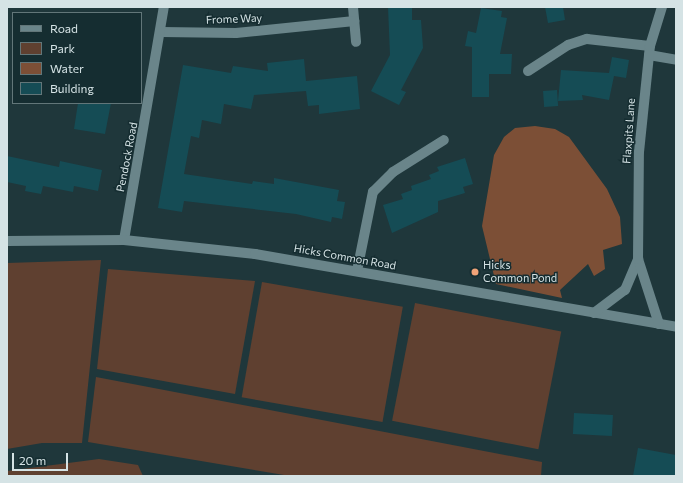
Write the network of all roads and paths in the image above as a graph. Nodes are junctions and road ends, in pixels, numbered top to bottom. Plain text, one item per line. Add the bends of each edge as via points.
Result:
1 (164, 7) edge
2 (353, 7) edge
3 (662, 7) edge
4 (354, 21) junction
5 (162, 32) junction
6 (356, 42) dead end
7 (650, 51) junction
8 (676, 60) edge
9 (528, 70) dead end
10 (444, 140) dead end
11 (124, 240) junction
12 (7, 241) edge
13 (638, 259) junction
14 (357, 271) junction
15 (594, 313) junction
16 (658, 324) junction
17 (676, 327) edge

1 - 5 street, Pendock Road
2 - 4 street
3 - 7 street, Flaxpits Lane
4 - 5 street, Frome Way via 236,33
4 - 6 street
5 - 11 street, Pendock Road
7 - 8 street
7 - 9 street via 587,39 568,45
7 - 13 street, Flaxpits Lane via 639,152
10 - 14 street via 392,172 373,192
11 - 12 street, Hicks Common Road
11 - 14 street, Hicks Common Road via 256,254
13 - 15 street, Flaxpits Lane via 625,290
13 - 16 street, Flaxpits Lane
14 - 15 street, Hicks Common Road
15 - 16 street, Hicks Common Road
16 - 17 street, Hicks Common Road

